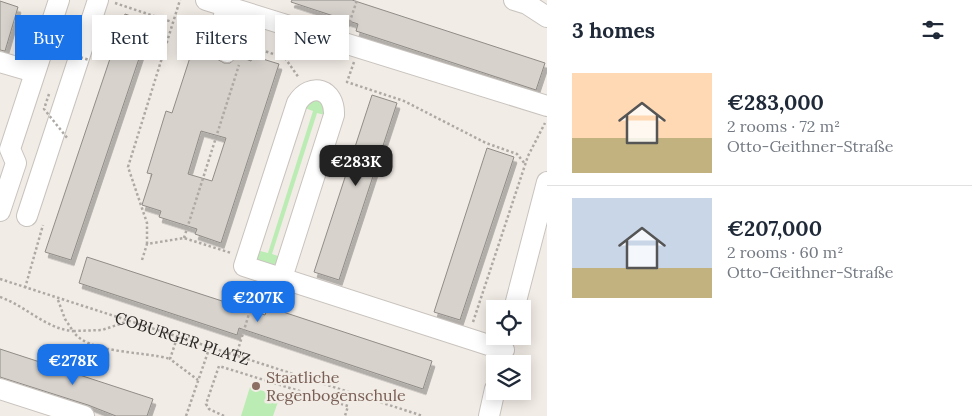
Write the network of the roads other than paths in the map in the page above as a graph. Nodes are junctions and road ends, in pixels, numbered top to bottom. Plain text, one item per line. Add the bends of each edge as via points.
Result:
1 (59, 0) edge
2 (98, 0) edge
3 (206, 0) edge
4 (514, 0) edge
5 (240, 11) junction
6 (239, 15) edge
7 (547, 17) edge
8 (0, 62) edge
9 (34, 72) junction
10 (547, 106) edge
11 (547, 182) edge
12 (0, 211) edge
13 (28, 216) dead end
14 (540, 230) edge
15 (282, 278) junction
16 (517, 300) edge
17 (504, 350) edge
18 (0, 388) edge
19 (493, 400) edge
20 (84, 416) edge
21 (489, 416) edge

1 - 9 street
2 - 13 street
3 - 5 street
4 - 7 street
5 - 6 street
5 - 10 street
8 - 9 street
9 - 12 street via 10,149 16,163
11 - 14 street
14 - 16 street
15 - 15 street via 251,265 297,103 311,90 321,91 329,96 334,115
15 - 17 street
18 - 20 street
19 - 21 street

